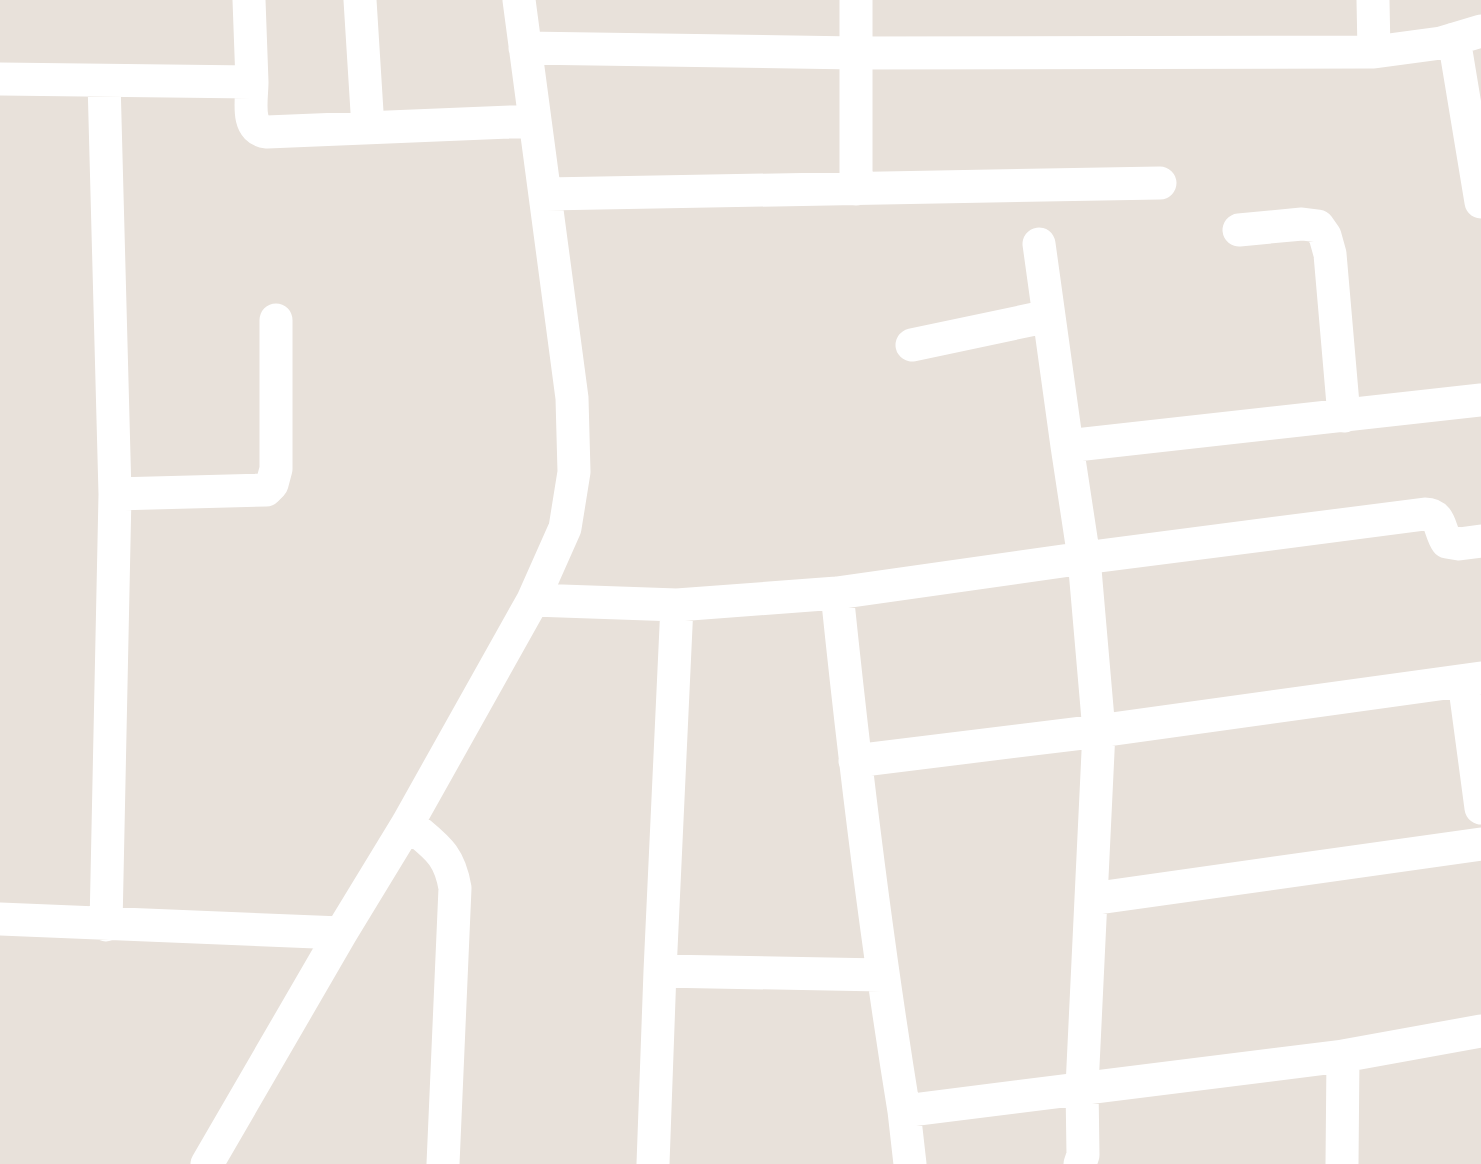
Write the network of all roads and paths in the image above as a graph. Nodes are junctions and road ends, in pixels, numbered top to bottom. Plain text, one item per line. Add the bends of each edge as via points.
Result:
1 (249, 0) edge
2 (360, 0) edge
3 (519, 0) edge
4 (856, 0) edge
5 (1373, 0) edge
6 (1468, 35) edge
7 (525, 48) junction
8 (1374, 52) junction
9 (856, 53) junction
10 (0, 79) edge
11 (104, 81) junction
12 (252, 82) junction
13 (534, 121) junction
14 (368, 128) junction
15 (1160, 183) dead end
16 (856, 189) junction
17 (546, 194) junction
18 (1481, 202) edge
19 (1239, 230) dead end
20 (1039, 244) dead end
21 (1049, 316) junction
22 (276, 320) dead end
23 (912, 345) dead end
24 (1481, 400) edge
25 (1344, 416) junction
26 (1067, 446) junction
27 (115, 494) junction
28 (1481, 541) edge
29 (1084, 558) junction
30 (837, 593) junction
31 (533, 600) junction
32 (677, 605) junction
33 (1473, 679) edge
34 (1099, 731) junction
35 (855, 761) junction
36 (1481, 808) edge
37 (408, 823) junction
38 (1481, 844) edge
39 (1091, 899) junction
40 (0, 919) edge
41 (106, 924) junction
42 (341, 933) junction
43 (660, 971) junction
44 (882, 975) junction
45 (1481, 1031) edge
46 (1343, 1056) junction
47 (1082, 1087) junction
48 (904, 1111) junction
49 (207, 1164) edge
50 (443, 1164) edge
51 (653, 1164) edge
52 (910, 1164) edge
53 (1080, 1164) edge
54 (1342, 1164) edge

1 - 12 street
2 - 14 street
3 - 7 street
4 - 9 street
5 - 8 street
6 - 8 street
6 - 18 street
7 - 9 street
7 - 13 street
8 - 9 street
9 - 16 street
10 - 11 street
11 - 12 street
11 - 27 street
12 - 14 street via 252,118 254,128 260,132
13 - 14 street
13 - 17 street
15 - 16 street
16 - 17 street
17 - 31 street via 572,398 574,471 565,528
19 - 25 street via 1318,226 1325,236 1330,254
20 - 21 street
21 - 23 street
21 - 26 street
22 - 27 street via 273,484 266,490
24 - 25 street
25 - 26 street
26 - 29 street
27 - 41 street
28 - 29 street via 1447,542 1437,518 1425,514
29 - 30 street
29 - 34 street
30 - 32 street
30 - 35 street
31 - 32 street
31 - 37 street
32 - 43 street
33 - 34 street
33 - 36 street
34 - 35 street
34 - 39 street
35 - 44 street
37 - 42 street
37 - 50 street via 442,852 452,869 455,888
38 - 39 street
39 - 47 street
40 - 41 street
41 - 42 street
42 - 49 street
43 - 44 street
43 - 51 street
44 - 48 street
45 - 46 street
46 - 47 street
46 - 54 street
47 - 48 street
47 - 53 street
48 - 52 street

